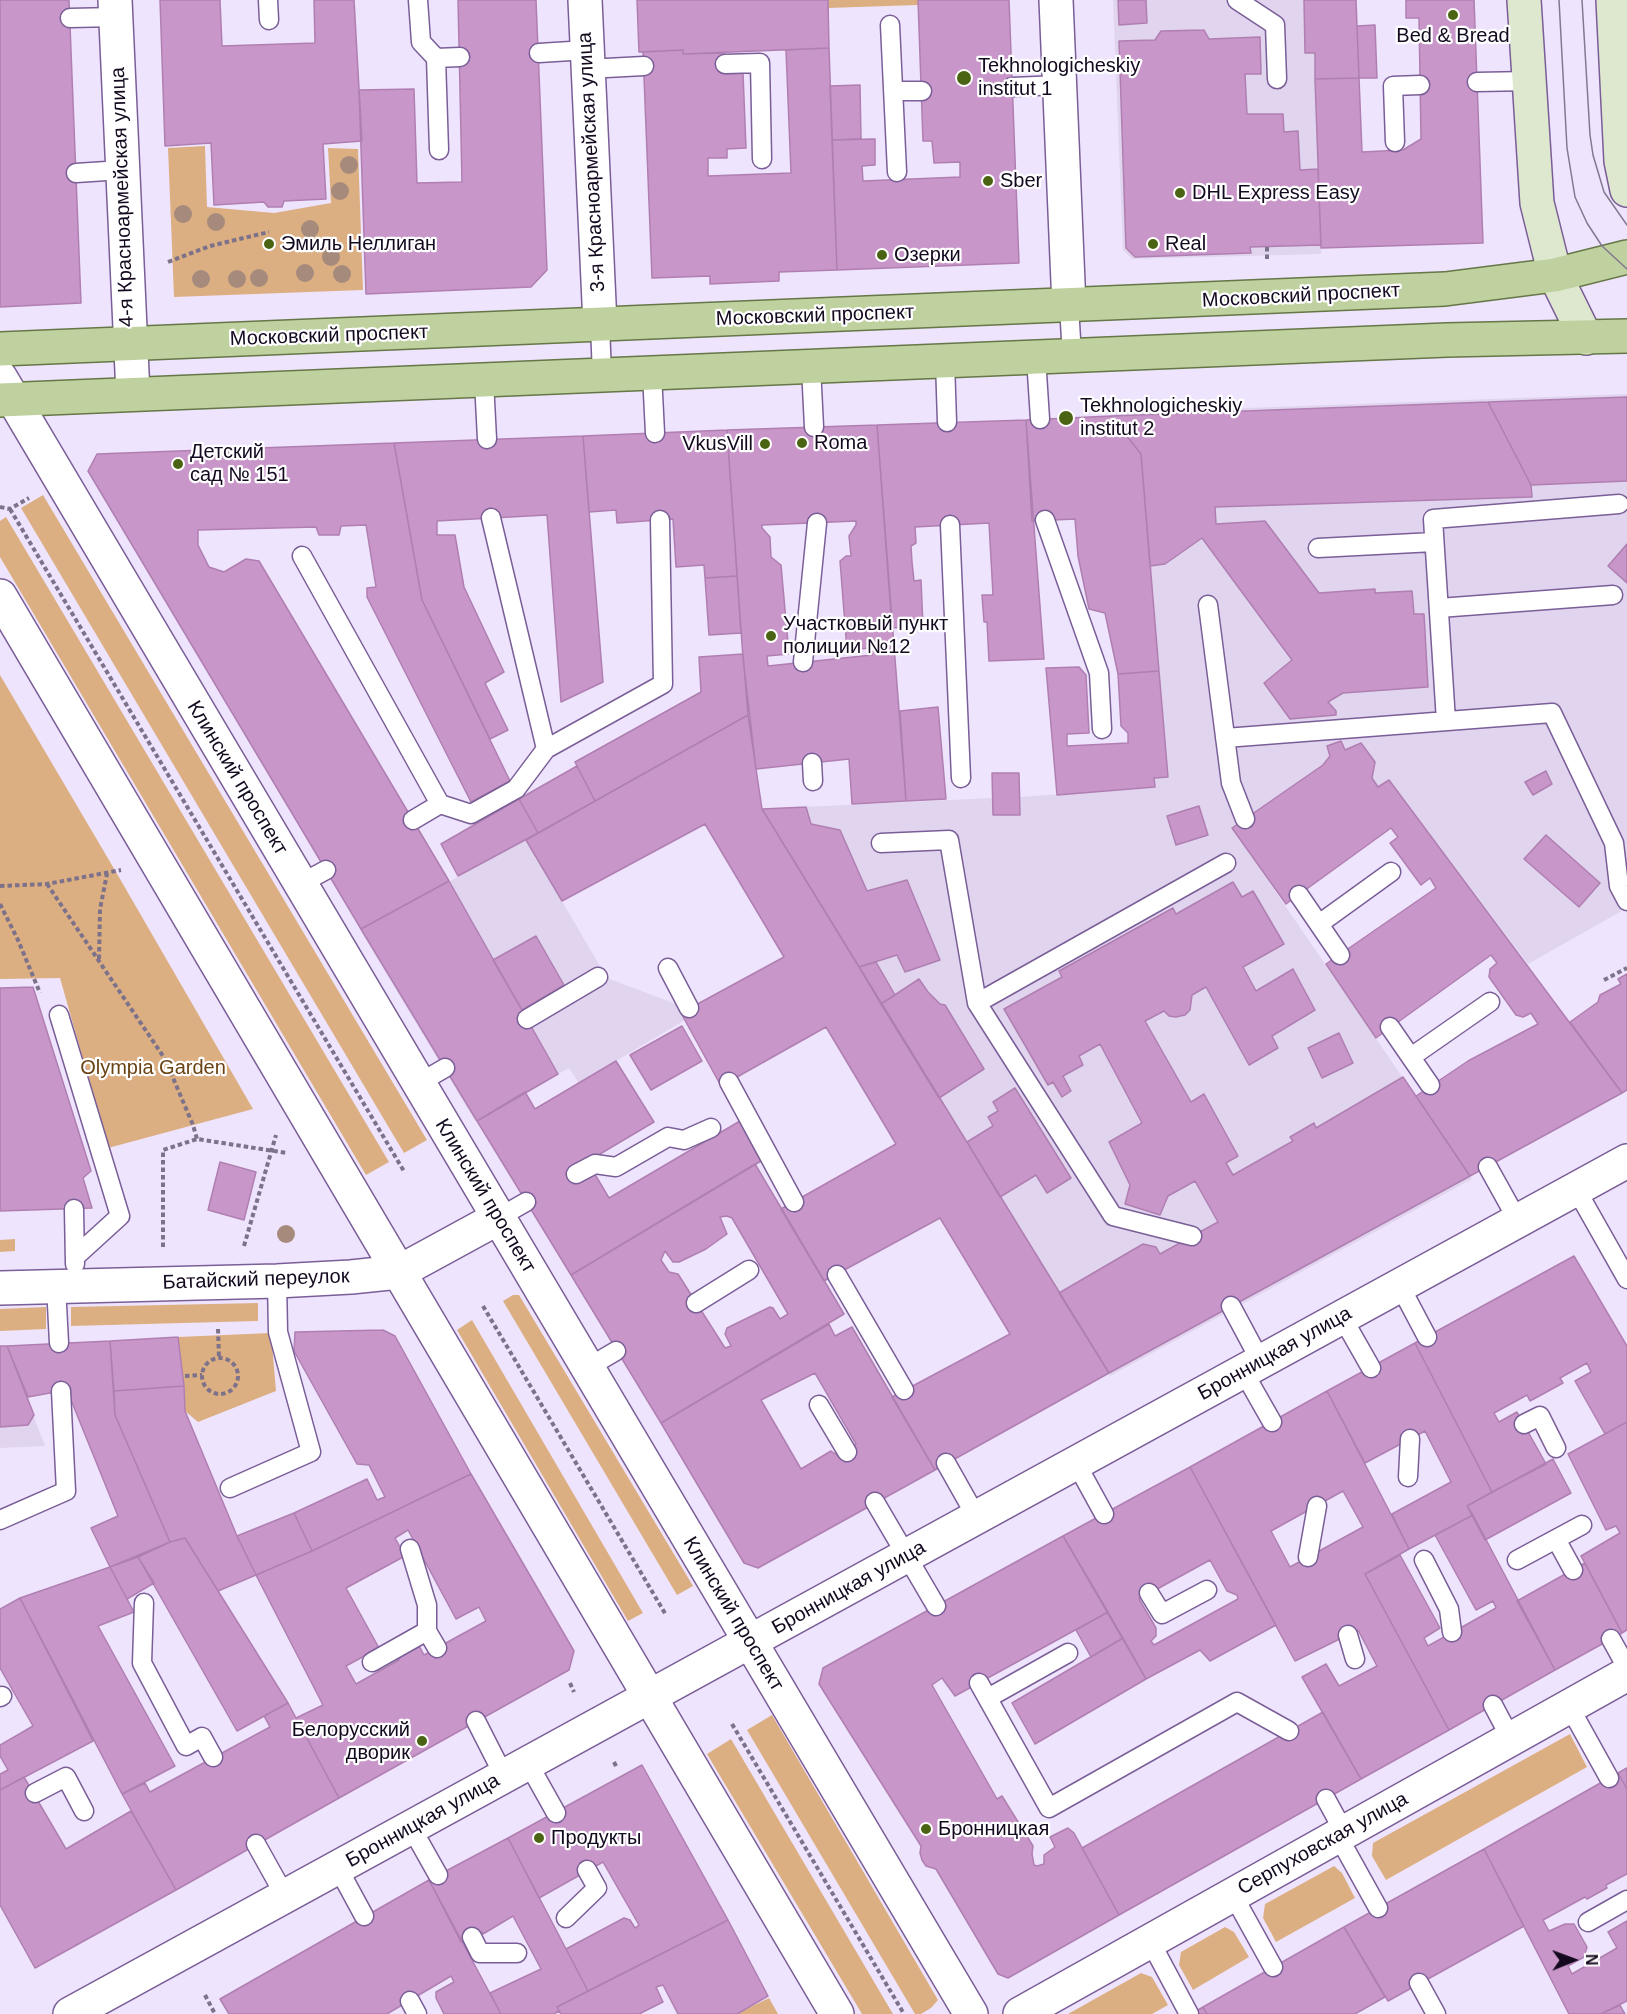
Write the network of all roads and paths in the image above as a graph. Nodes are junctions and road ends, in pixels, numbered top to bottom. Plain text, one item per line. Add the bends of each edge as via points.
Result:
1 (268, 0) edge
2 (418, 0) edge
3 (585, 0) edge
4 (1056, 0) edge
5 (1237, 0) edge
6 (1524, 0) edge
7 (1614, 0) edge
8 (115, 8) edge
9 (70, 18) dead end
10 (269, 20) dead end
11 (890, 25) dead end
12 (538, 52) dead end
13 (460, 57) dead end
14 (436, 58) junction
15 (587, 59) junction
16 (724, 64) dead end
17 (644, 66) dead end
18 (1276, 79) dead end
19 (1528, 81) junction
20 (1477, 82) dead end
21 (1060, 85) junction
22 (1420, 85) dead end
23 (1012, 87) dead end
24 (893, 91) junction
25 (922, 91) dead end
26 (1395, 142) dead end
27 (439, 150) dead end
28 (762, 159) dead end
29 (122, 170) junction
30 (897, 172) dead end
31 (76, 173) dead end
32 (1627, 190) edge
33 (269, 232) dead end
34 (1267, 247) dead end
35 (1627, 256) edge
36 (168, 262) dead end
37 (1268, 264) dead end
38 (1555, 275) junction
39 (1069, 306) junction
40 (600, 324) junction
41 (1627, 336) edge
42 (1586, 338) junction
43 (130, 344) junction
44 (0, 349) edge
45 (1072, 356) junction
46 (1036, 358) junction
47 (945, 362) junction
48 (811, 367) junction
49 (652, 374) junction
50 (602, 376) junction
51 (484, 381) junction
52 (4, 392) edge
53 (133, 394) junction
54 (1040, 419) dead end
55 (947, 422) dead end
56 (814, 427) dead end
57 (655, 433) dead end
58 (487, 439) dead end
59 (1619, 504) dead end
60 (0, 507) edge
61 (491, 518) dead end
62 (660, 520) dead end
63 (1045, 520) dead end
64 (817, 523) dead end
65 (950, 525) dead end
66 (1434, 542) junction
67 (1318, 548) dead end
68 (302, 556) dead end
69 (1613, 595) dead end
70 (0, 596) edge
71 (1208, 605) dead end
72 (1439, 608) junction
73 (803, 662) dead end
74 (1446, 721) junction
75 (1102, 729) dead end
76 (1225, 738) junction
77 (546, 749) junction
78 (961, 778) dead end
79 (440, 804) junction
80 (1245, 819) dead end
81 (413, 820) dead end
82 (1620, 840) edge
83 (881, 843) dead end
84 (1226, 862) dead end
85 (126, 867) dead end
86 (1391, 872) dead end
87 (107, 874) junction
88 (47, 884) junction
89 (0, 886) edge
90 (1299, 895) dead end
91 (1627, 901) edge
92 (0, 904) edge
93 (1318, 924) junction
94 (1340, 955) dead end
95 (99, 961) junction
96 (668, 968) dead end
97 (1627, 968) edge
98 (598, 977) dead end
99 (1604, 980) dead end
100 (977, 1002) junction
101 (1490, 1002) dead end
102 (689, 1008) dead end
103 (59, 1015) joint
104 (527, 1019) dead end
105 (1390, 1027) dead end
106 (1411, 1057) junction
107 (729, 1082) dead end
108 (1430, 1085) dead end
109 (711, 1128) dead end
110 (278, 1131) dead end
111 (197, 1139) junction
112 (272, 1150) junction
113 (290, 1153) dead end
114 (1627, 1161) edge
115 (1488, 1167) dead end
116 (405, 1173) dead end
117 (576, 1174) dead end
118 (1576, 1189) junction
119 (794, 1202) dead end
120 (74, 1209) dead end
121 (512, 1210) junction
122 (1518, 1221) junction
123 (1192, 1236) dead end
124 (242, 1252) dead end
125 (163, 1255) dead end
126 (749, 1270) dead end
127 (399, 1272) junction
128 (837, 1275) dead end
129 (69, 1276) junction
130 (1627, 1279) edge
131 (277, 1281) junction
132 (1400, 1286) junction
133 (0, 1287) edge
134 (696, 1303) dead end
135 (483, 1306) dead end
136 (1231, 1306) dead end
137 (1342, 1317) junction
138 (218, 1329) dead end
139 (1427, 1337) dead end
140 (58, 1343) dead end
141 (616, 1351) dead end
142 (219, 1358) junction
143 (1252, 1367) junction
144 (587, 1368) junction
145 (1371, 1368) dead end
146 (202, 1375) junction
147 (185, 1376) dead end
148 (904, 1390) dead end
149 (61, 1392) dead end
150 (819, 1405) dead end
151 (1272, 1422) dead end
152 (1524, 1424) dead end
153 (1410, 1439) dead end
154 (1556, 1448) dead end
155 (847, 1452) dead end
156 (946, 1463) dead end
157 (1076, 1463) junction
158 (1408, 1477) dead end
159 (230, 1488) dead end
160 (875, 1502) dead end
161 (1317, 1506) dead end
162 (1104, 1514) dead end
163 (977, 1518) junction
164 (0, 1520) edge
165 (1582, 1525) dead end
166 (1556, 1539) junction
167 (410, 1549) dead end
168 (908, 1556) junction
169 (1308, 1557) dead end
170 (1424, 1560) dead end
171 (1517, 1560) dead end
172 (1573, 1570) dead end
173 (1207, 1590) dead end
174 (1149, 1593) dead end
175 (144, 1603) dead end
176 (936, 1606) dead end
177 (666, 1615) dead end
178 (428, 1631) junction
179 (1452, 1632) dead end
180 (1348, 1635) dead end
181 (1611, 1639) dead end
182 (750, 1642) junction
183 (437, 1648) dead end
184 (1068, 1653) dead end
185 (1355, 1659) dead end
186 (372, 1662) dead end
187 (1627, 1668) edge
188 (1627, 1674) edge
189 (570, 1683) dead end
190 (574, 1692) dead end
191 (649, 1697) junction
192 (1493, 1705) dead end
193 (1569, 1706) junction
194 (476, 1721) dead end
195 (732, 1724) dead end
196 (1288, 1731) dead end
197 (1511, 1738) junction
198 (213, 1757) dead end
199 (614, 1762) dead end
200 (617, 1768) dead end
201 (516, 1770) junction
202 (1609, 1778) dead end
203 (35, 1793) dead end
204 (1326, 1799) dead end
205 (84, 1811) dead end
206 (556, 1813) dead end
207 (411, 1827) junction
208 (1341, 1834) junction
209 (256, 1844) dead end
210 (338, 1868) junction
211 (587, 1870) dead end
212 (438, 1875) dead end
213 (1233, 1894) junction
214 (285, 1896) junction
215 (1627, 1899) edge
216 (1378, 1908) dead end
217 (364, 1916) dead end
218 (566, 1918) dead end
219 (1588, 1922) dead end
220 (472, 1937) dead end
221 (1150, 1941) junction
222 (517, 1953) dead end
223 (1273, 1967) dead end
224 (1419, 1983) dead end
225 (205, 1995) dead end
226 (70, 2014) edge
227 (215, 2014) edge
228 (837, 2014) edge
229 (903, 2014) edge
230 (971, 2014) edge
231 (1020, 2014) edge
232 (1189, 2014) edge
233 (1436, 2014) edge

1 - 10 lane
2 - 14 lane via 421,42
3 - 15 street, 3-я Красноармейская улица
4 - 21 street
5 - 18 lane via 1275,25
6 - 19 main road
7 - 32 main road via 1621,161
8 - 9 lane
8 - 29 street, 4-я Красноармейская улица
11 - 24 lane
12 - 15 lane
13 - 14 lane
14 - 27 lane
15 - 17 lane
15 - 40 street, 3-я Красноармейская улица
16 - 28 lane via 759,63
19 - 20 lane
19 - 38 main road via 1537,203
21 - 23 lane
21 - 39 street
22 - 26 lane via 1393,86
24 - 25 lane
24 - 30 lane
29 - 31 lane
29 - 43 street, 4-я Красноармейская улица
33 - 36 path via 210,246
34 - 37 path
35 - 38 main road, Московский проспект
38 - 39 main road, Московский проспект via 1445,289
38 - 42 main road
39 - 40 main road, Московский проспект
39 - 45 lane
40 - 43 main road, Московский проспект
40 - 50 lane
41 - 42 main road
42 - 45 main road
43 - 44 main road, Московский проспект
43 - 53 street, 4-я Красноармейская улица
45 - 46 main road
46 - 47 main road
46 - 54 lane
47 - 48 main road
47 - 55 lane
48 - 49 main road
48 - 56 lane
49 - 50 main road
49 - 57 lane
50 - 51 main road
51 - 53 main road
51 - 58 lane
52 - 53 main road
52 - 121 street, Клинский проспект via 313,877
59 - 66 lane via 1432,519
60 - 116 path via 10,509
61 - 77 lane
62 - 77 lane via 663,684
63 - 75 lane via 1099,673
64 - 73 lane
65 - 78 lane
66 - 67 lane
66 - 72 lane
68 - 79 lane
69 - 72 lane
70 - 127 street
71 - 76 lane
72 - 74 lane
74 - 76 lane
74 - 82 lane via 1552,714
76 - 80 lane via 1231,783
77 - 79 lane via 516,789 471,814
79 - 81 lane
82 - 91 lane via 1619,886
83 - 100 lane via 949,840
84 - 100 lane
85 - 87 path
86 - 93 lane
87 - 88 path
87 - 95 path via 100,909
88 - 89 path
88 - 95 path
90 - 93 lane
92 - 103 path via 47,1014
93 - 94 lane
95 - 111 path via 165,1059
96 - 102 lane
97 - 99 path
98 - 104 lane
100 - 123 lane via 1113,1216
101 - 106 lane
103 - 129 lane via 120,1216
105 - 106 lane
106 - 108 lane
107 - 119 lane
109 - 117 lane via 684,1140 668,1137 616,1167 596,1164
110 - 112 path
111 - 112 path
111 - 125 path via 163,1150
112 - 113 path
112 - 124 path
114 - 118 street, Бронницкая улица
115 - 122 lane
118 - 122 street, Бронницкая улица
118 - 130 lane
120 - 129 lane
121 - 127 street, Батайский переулок
121 - 144 street, Клинский проспект
122 - 132 street, Бронницкая улица
126 - 134 lane
127 - 131 street, Батайский переулок
127 - 191 street
128 - 148 lane
129 - 131 street, Батайский переулок
129 - 133 street, Батайский переулок
129 - 140 lane
131 - 159 lane via 279,1332 311,1452
132 - 137 street, Бронницкая улица
132 - 139 lane
135 - 177 path
136 - 143 lane
137 - 143 street, Бронницкая улица
137 - 145 lane
138 - 142 path
141 - 144 lane
142 - 146 path via 210,1361
142 - 146 path via 236,1367 238,1378 233,1389 215,1393 206,1387
143 - 151 lane
143 - 157 street, Бронницкая улица
144 - 182 street, Клинский проспект
146 - 147 path
149 - 164 lane via 66,1491
150 - 155 lane
152 - 154 lane via 1539,1416
153 - 158 lane
156 - 163 lane
157 - 162 lane
157 - 163 street, Бронницкая улица
160 - 168 lane
161 - 169 lane
163 - 168 street, Бронницкая улица
165 - 166 lane
166 - 171 lane
166 - 172 lane
167 - 178 lane via 427,1605
168 - 176 lane
168 - 182 street, Бронницкая улица
170 - 179 lane via 1449,1609
173 - 174 lane via 1162,1614
175 - 198 lane via 142,1663 186,1746 202,1737
178 - 183 lane
178 - 186 lane
180 - 185 lane
181 - 187 lane
182 - 191 street, Бронницкая улица
182 - 230 street, Клинский проспект
184 - 196 lane via 983,1691 1049,1808 1237,1702
188 - 193 street, Серпуховская улица
189 - 190 path
191 - 201 street, Бронницкая улица
191 - 228 street
192 - 197 lane
193 - 197 street, Серпуховская улица
193 - 202 lane
194 - 201 lane
195 - 229 path
197 - 208 street, Серпуховская улица
199 - 200 path
201 - 206 lane
201 - 207 street, Бронницкая улица
203 - 205 lane via 66,1777
204 - 208 lane
207 - 210 street, Бронницкая улица
207 - 212 lane
208 - 213 street, Серпуховская улица
208 - 216 lane
209 - 214 lane
210 - 214 street, Бронницкая улица
210 - 217 lane
211 - 218 lane via 597,1888
213 - 221 street, Серпуховская улица
213 - 223 lane
214 - 226 street, Бронницкая улица
215 - 219 lane
220 - 222 lane via 480,1953
221 - 231 street, Серпуховская улица
221 - 232 lane
224 - 233 lane
225 - 227 path

